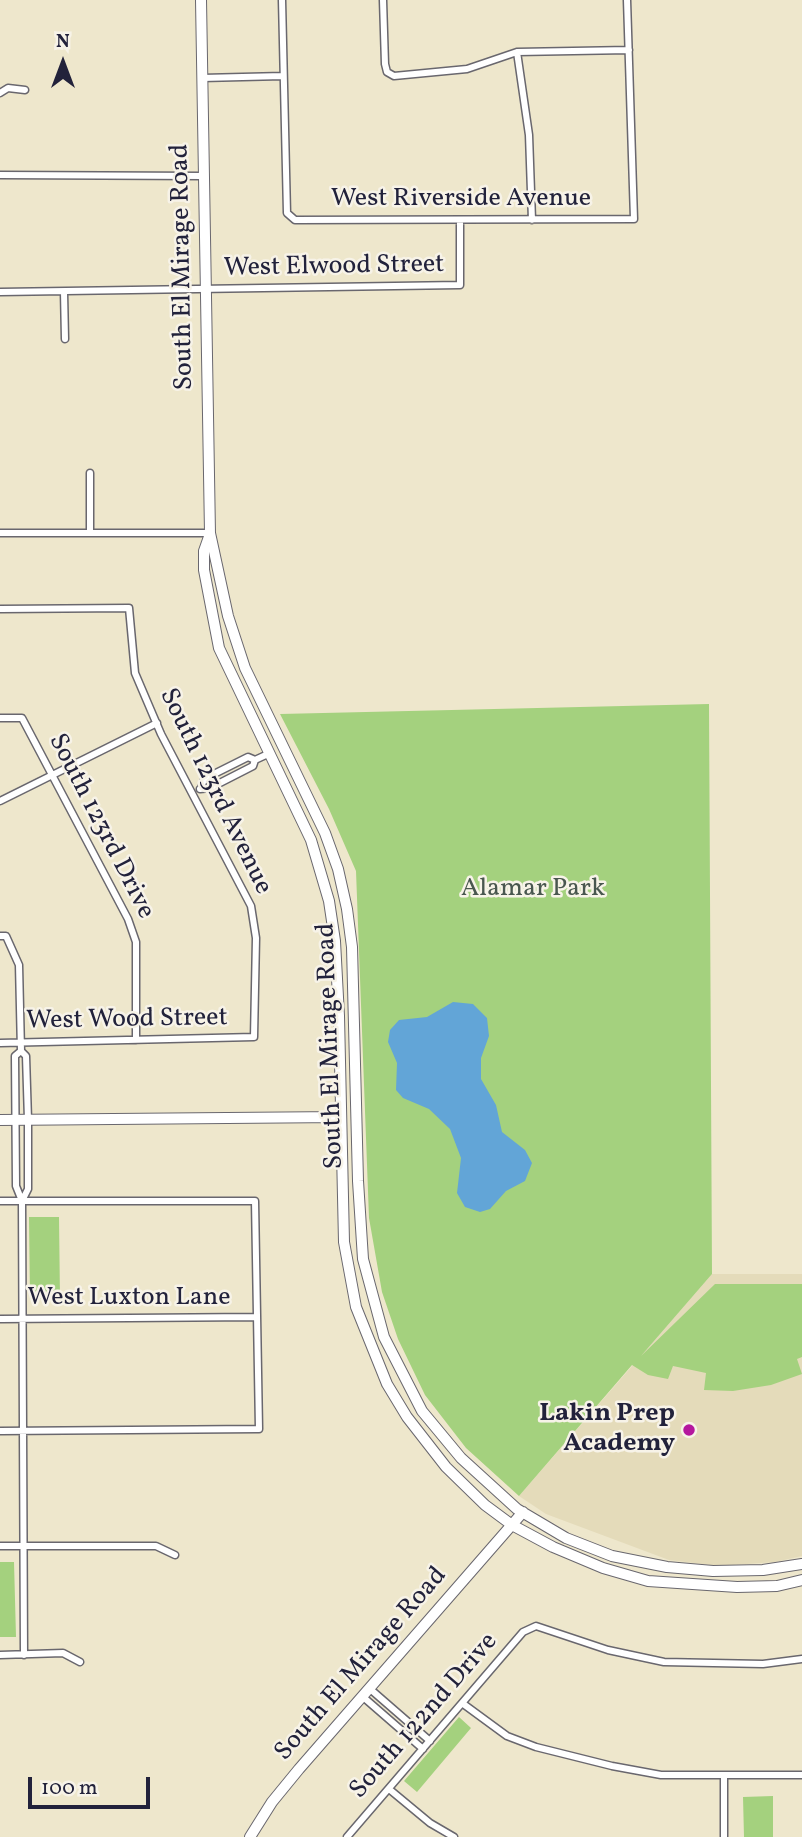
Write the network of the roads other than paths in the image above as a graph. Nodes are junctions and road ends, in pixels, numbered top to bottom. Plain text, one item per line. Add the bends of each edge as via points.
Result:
1 (201, 0) edge
2 (282, 0) edge
3 (383, 0) edge
4 (627, 0) edge
5 (629, 50) junction
6 (517, 52) junction
7 (283, 76) junction
8 (202, 79) junction
9 (25, 90) dead end
10 (0, 93) edge
11 (0, 175) edge
12 (204, 176) junction
13 (460, 220) junction
14 (532, 220) junction
15 (206, 289) junction
16 (0, 292) edge
17 (64, 292) junction
18 (65, 339) dead end
19 (90, 473) dead end
20 (0, 533) edge
21 (90, 533) junction
22 (211, 533) junction
23 (0, 609) edge
24 (0, 718) edge
25 (157, 723) junction
26 (268, 754) junction
27 (53, 774) junction
28 (192, 793) junction
29 (0, 801) edge
30 (3, 936) edge
31 (254, 1037) joint
32 (136, 1040) junction
33 (21, 1042) junction
34 (0, 1043) edge
35 (21, 1051) junction
36 (340, 1117) junction
37 (0, 1120) edge
38 (28, 1120) junction
39 (16, 1121) junction
40 (0, 1201) edge
41 (22, 1201) junction
42 (257, 1317) junction
43 (0, 1318) edge
44 (24, 1319) junction
45 (0, 1430) edge
46 (22, 1430) junction
47 (523, 1512) junction
48 (512, 1525) junction
49 (0, 1546) edge
50 (24, 1546) junction
51 (175, 1555) dead end
52 (802, 1564) edge
53 (802, 1580) edge
54 (24, 1654) junction
55 (0, 1655) edge
56 (802, 1659) edge
57 (80, 1662) dead end
58 (365, 1692) junction
59 (463, 1703) junction
60 (430, 1741) junction
61 (423, 1749) junction
62 (802, 1774) edge
63 (724, 1777) junction
64 (389, 1789) junction
65 (250, 1837) edge
66 (347, 1837) edge
67 (454, 1837) edge
68 (724, 1837) edge

1 - 8 main road, South El Mirage Road
2 - 7 street
3 - 6 street via 387,72 394,76 442,74
4 - 5 street
5 - 6 street
5 - 14 street, West Riverside Avenue via 634,219
6 - 14 street via 529,135
7 - 8 street
7 - 13 street, West Riverside Avenue via 289,218
8 - 12 main road, South El Mirage Road
9 - 10 street via 8,88
11 - 12 street
12 - 15 main road, South El Mirage Road
13 - 14 street, West Riverside Avenue
13 - 15 street, West Elwood Street via 460,285
15 - 17 street, West Elwood Street
15 - 22 main road, South El Mirage Road
16 - 17 street, West Elwood Street
17 - 18 street
19 - 21 street
20 - 21 street
21 - 22 street
22 - 26 main road, South El Mirage Road via 204,569 219,648
22 - 47 main road, South El Mirage Road via 228,616 245,668 324,833 348,909 363,1259 380,1326 422,1411 461,1458
23 - 25 street, South 123rd Avenue via 129,608 135,673
24 - 27 street, South 123rd Drive via 22,718
25 - 27 street
25 - 28 street, South 123rd Avenue
26 - 28 street via 254,760 248,757 204,779 201,789
26 - 36 main road, South El Mirage Road via 311,840 329,901
27 - 29 street
27 - 32 street, South 123rd Drive via 136,942
28 - 31 street, South 123rd Avenue via 251,906 256,938
30 - 33 street via 19,965
31 - 32 street, West Wood Street
32 - 33 street, West Wood Street
33 - 34 street, West Wood Street
33 - 35 street
35 - 38 street via 26,1056
35 - 39 street via 15,1056
36 - 38 main road
36 - 48 main road, South El Mirage Road via 344,1242 367,1339 407,1417 446,1467
37 - 39 main road
38 - 39 main road
38 - 41 street via 28,1189
39 - 41 street via 16,1186
40 - 41 street
41 - 42 street via 255,1201
41 - 44 street
42 - 44 street, West Luxton Lane
42 - 46 street via 259,1429
43 - 44 street, West Luxton Lane
44 - 46 street
45 - 46 street
46 - 50 street
47 - 48 main road, South El Mirage Road
47 - 52 main road via 566,1538 612,1556 667,1567 713,1572
48 - 53 main road via 603,1568 648,1581 737,1587
48 - 58 main road, South El Mirage Road
49 - 50 street
50 - 51 street via 156,1546
50 - 54 street
54 - 55 street
54 - 57 street via 63,1653
56 - 59 street, South 122nd Drive via 763,1664 664,1662 608,1650 536,1626 523,1632
58 - 60 street
58 - 61 street
58 - 65 main road, South El Mirage Road via 272,1802
59 - 60 street, South 122nd Drive
59 - 63 street via 507,1736 536,1747 661,1775
60 - 61 street, South 122nd Drive
61 - 64 street, South 122nd Drive
62 - 63 street
63 - 68 street
64 - 66 street, South 122nd Drive
64 - 67 street via 430,1824

